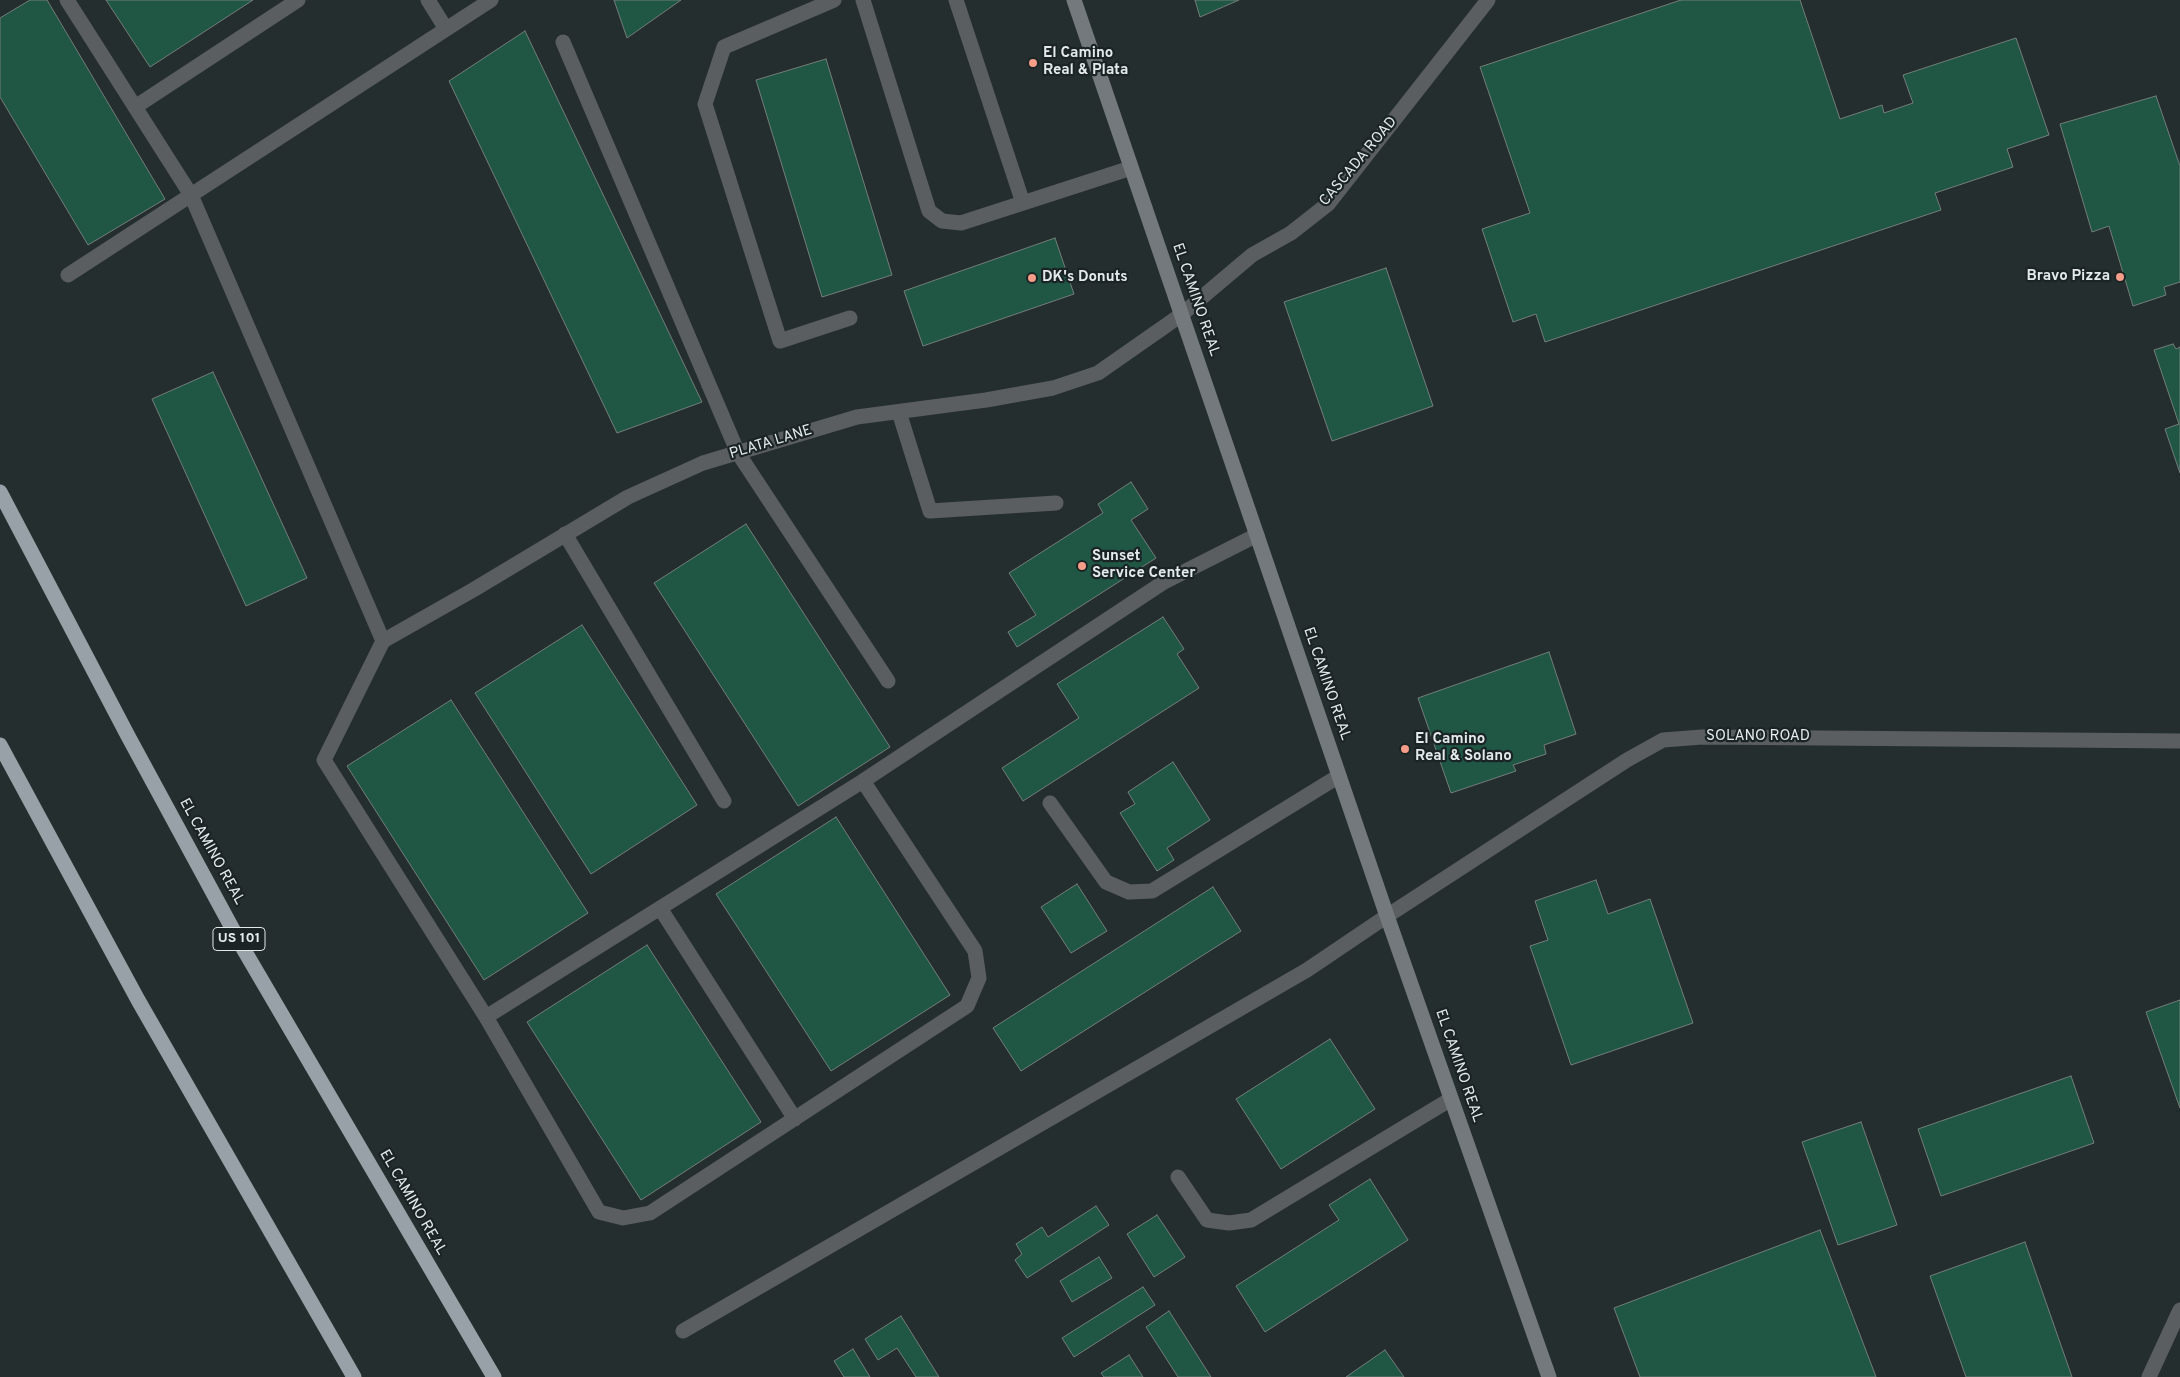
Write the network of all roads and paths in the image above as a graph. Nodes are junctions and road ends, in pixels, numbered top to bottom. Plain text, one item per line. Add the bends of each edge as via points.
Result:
1 (67, 0) edge
2 (298, 0) edge
3 (428, 0) edge
4 (491, 0) edge
5 (834, 0) edge
6 (863, 0) edge
7 (956, 0) edge
8 (1074, 0) edge
9 (1488, 0) edge
10 (446, 29) junction
11 (563, 42) dead end
12 (135, 107) junction
13 (1131, 168) junction
14 (191, 195) junction
15 (1023, 203) junction
16 (68, 275) dead end
17 (1181, 315) junction
18 (850, 318) dead end
19 (899, 412) junction
20 (738, 453) junction
21 (0, 492) edge
22 (1056, 503) dead end
23 (565, 534) junction
24 (1257, 535) junction
25 (383, 641) junction
26 (888, 681) dead end
27 (2180, 741) edge
28 (0, 745) edge
29 (1339, 776) junction
30 (863, 781) junction
31 (724, 801) dead end
32 (1050, 802) dead end
33 (660, 908) junction
34 (1387, 916) junction
35 (486, 1017) junction
36 (1451, 1099) junction
37 (795, 1119) junction
38 (1178, 1177) dead end
39 (2180, 1310) edge
40 (682, 1331) dead end
41 (354, 1377) edge
42 (494, 1377) edge
43 (1549, 1377) edge
44 (2149, 1377) edge

1 - 12 street
2 - 12 street
3 - 10 street
4 - 10 street
5 - 18 street via 724,47 705,104 780,341
6 - 15 street via 929,211 942,221 961,223
7 - 15 street
8 - 13 main road, EL CAMINO REAL
9 - 17 street, CASCADA ROAD via 1328,204 1291,233 1252,255
10 - 14 street
11 - 20 street
12 - 14 street
13 - 15 street
13 - 17 main road, EL CAMINO REAL
14 - 16 street
14 - 25 street
17 - 19 street, PLATA LANE via 1098,373 1043,390
17 - 24 main road, EL CAMINO REAL
19 - 20 street, PLATA LANE via 857,417
19 - 22 street via 930,511
20 - 23 street, PLATA LANE via 703,463 628,497
20 - 26 street
21 - 42 highway, EL CAMINO REAL / US 101 via 244,950
23 - 25 street, PLATA LANE
23 - 31 street
24 - 29 main road, EL CAMINO REAL
24 - 30 street via 1164,582
25 - 35 street via 324,760
27 - 34 street, SOLANO ROAD via 1712,737 1663,740
28 - 41 highway via 138,1000
29 - 32 street via 1152,891 1129,892 1106,882
29 - 34 main road, EL CAMINO REAL
30 - 33 street
30 - 37 street via 975,952 978,978 967,1006
33 - 35 street
33 - 37 street
34 - 36 main road, EL CAMINO REAL
34 - 40 street, SOLANO ROAD via 1308,970
35 - 37 street via 599,1212 623,1218 650,1214
36 - 38 street via 1252,1220 1229,1223 1207,1220
36 - 43 main road, EL CAMINO REAL
39 - 44 street

